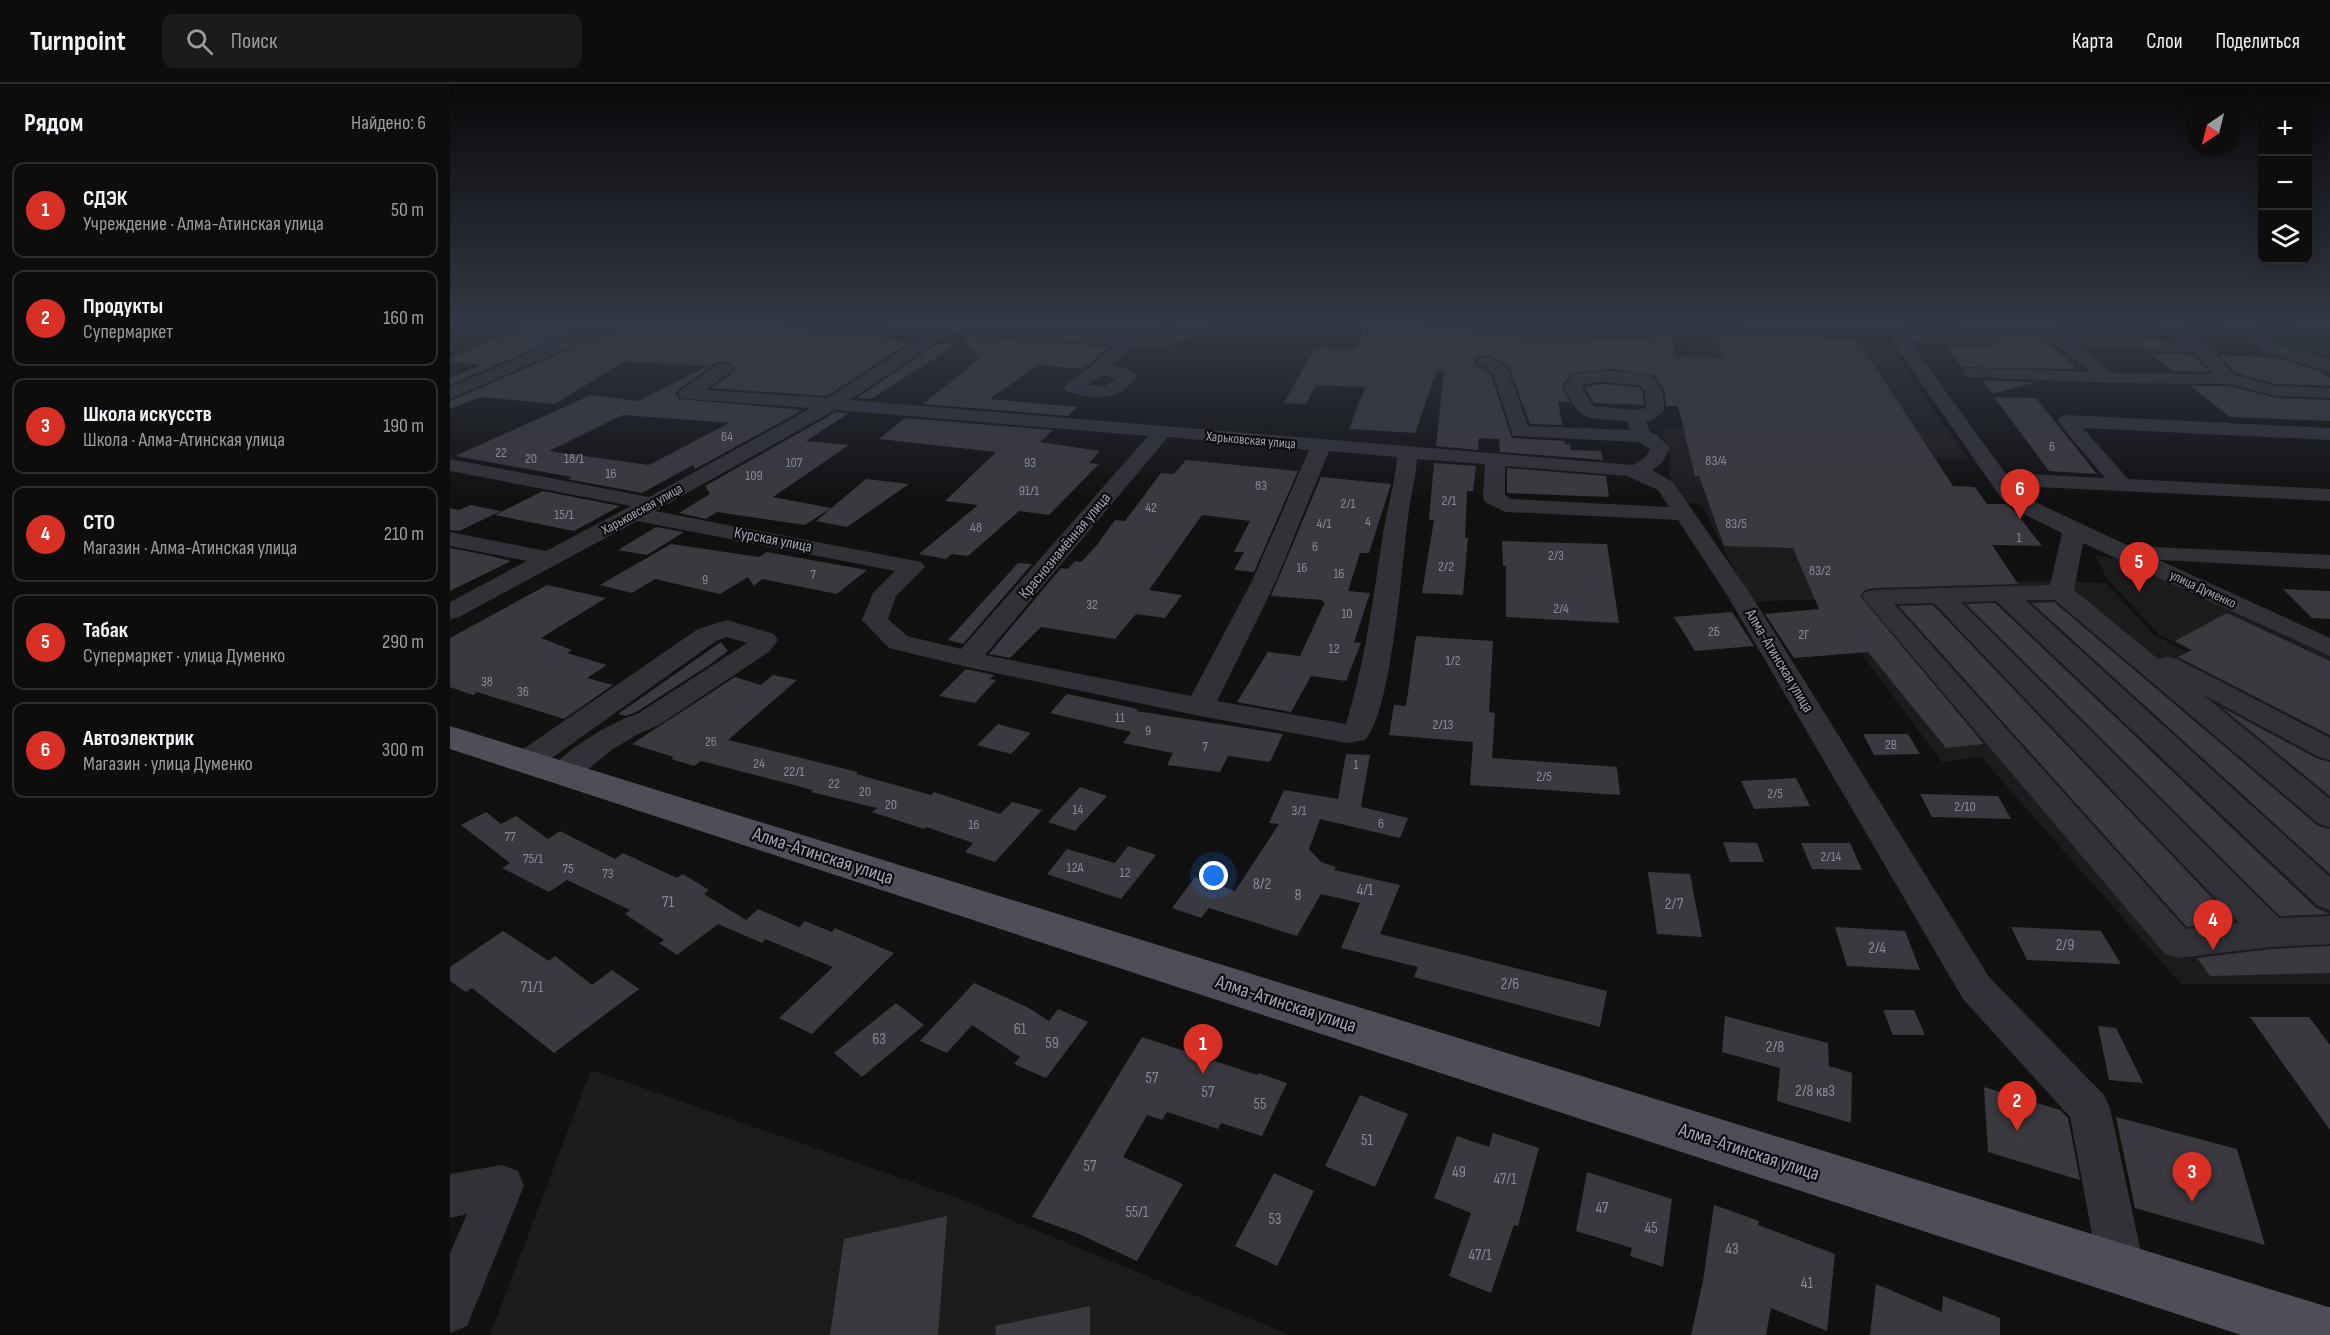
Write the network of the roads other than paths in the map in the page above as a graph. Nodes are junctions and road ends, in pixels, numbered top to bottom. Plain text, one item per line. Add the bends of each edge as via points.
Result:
1 (481, 380) edge
2 (706, 380) edge
3 (867, 380) edge
4 (1505, 380) edge
5 (1929, 380) edge
6 (2234, 380) edge
7 (2330, 393) edge
8 (450, 394) edge
9 (833, 403) junction
10 (1635, 416) dead end
11 (1162, 432) junction
12 (2330, 434) edge
13 (1642, 436) junction
14 (1322, 446) junction
15 (1407, 453) junction
16 (1495, 460) junction
17 (450, 465) edge
18 (1638, 471) junction
19 (1999, 479) junction
20 (2123, 486) junction
21 (2330, 495) edge
22 (1675, 500) junction
23 (643, 509) junction
24 (2074, 530) junction
25 (450, 539) edge
26 (2120, 552) junction
27 (550, 559) junction
28 (2330, 562) edge
29 (2061, 592) junction
30 (2002, 593) junction
31 (1940, 595) junction
32 (450, 612) edge
33 (2119, 640) junction
34 (2330, 648) edge
35 (967, 659) junction
36 (1200, 707) junction
37 (450, 737) edge
38 (2330, 750) edge
39 (545, 767) junction
40 (2330, 816) edge
41 (2330, 897) edge
42 (2330, 930) edge
43 (2271, 933) junction
44 (450, 1196) edge
45 (2122, 1270) junction
46 (450, 1309) edge
47 (2328, 1335) edge

1 - 8 street
2 - 9 street, Харьковская улица via 687,394
3 - 9 street, Харьковская улица
4 - 13 street via 1520,432
5 - 19 street, улица Думенко
6 - 7 street via 2276,391
9 - 11 street, Харьковская улица
9 - 23 street, Харьковская улица
10 - 13 street
11 - 14 street, Харьковская улица
11 - 35 street, Краснознамённая улица
12 - 20 street via 2067,421
13 - 18 street via 1660,448 1655,459
14 - 15 street, Харьковская улица
14 - 36 street via 1264,581
15 - 16 street, Харьковская улица
15 - 36 street via 1374,678 1359,729 1347,734
16 - 18 street, Харьковская улица
16 - 22 street via 1494,498 1506,505
17 - 23 street, Курская улица
18 - 22 street, Харьковская улица
19 - 20 street
19 - 24 street, улица Думенко via 2027,507
20 - 21 street
22 - 45 street, Алма-Атинская улица via 1738,595 1976,988 2090,1108
23 - 27 street, Харьковская улица
23 - 35 street, Курская улица via 913,567 885,592 875,620 898,642
24 - 26 street, улица Думенко
24 - 29 street
25 - 27 street
26 - 28 street
26 - 34 street, улица Думенко
27 - 32 street, Харьковская улица
29 - 30 street
29 - 33 street
30 - 31 street
30 - 41 street
31 - 43 street
31 - 43 street via 1874,597 2178,944
33 - 38 street
33 - 40 street
35 - 36 street
37 - 39 main road, Алма-Атинская улица
39 - 39 street via 649,719 765,640 727,628 707,635
39 - 45 main road, Алма-Атинская улица
42 - 43 street
44 - 46 street via 502,1186
45 - 47 main road, Алма-Атинская улица

